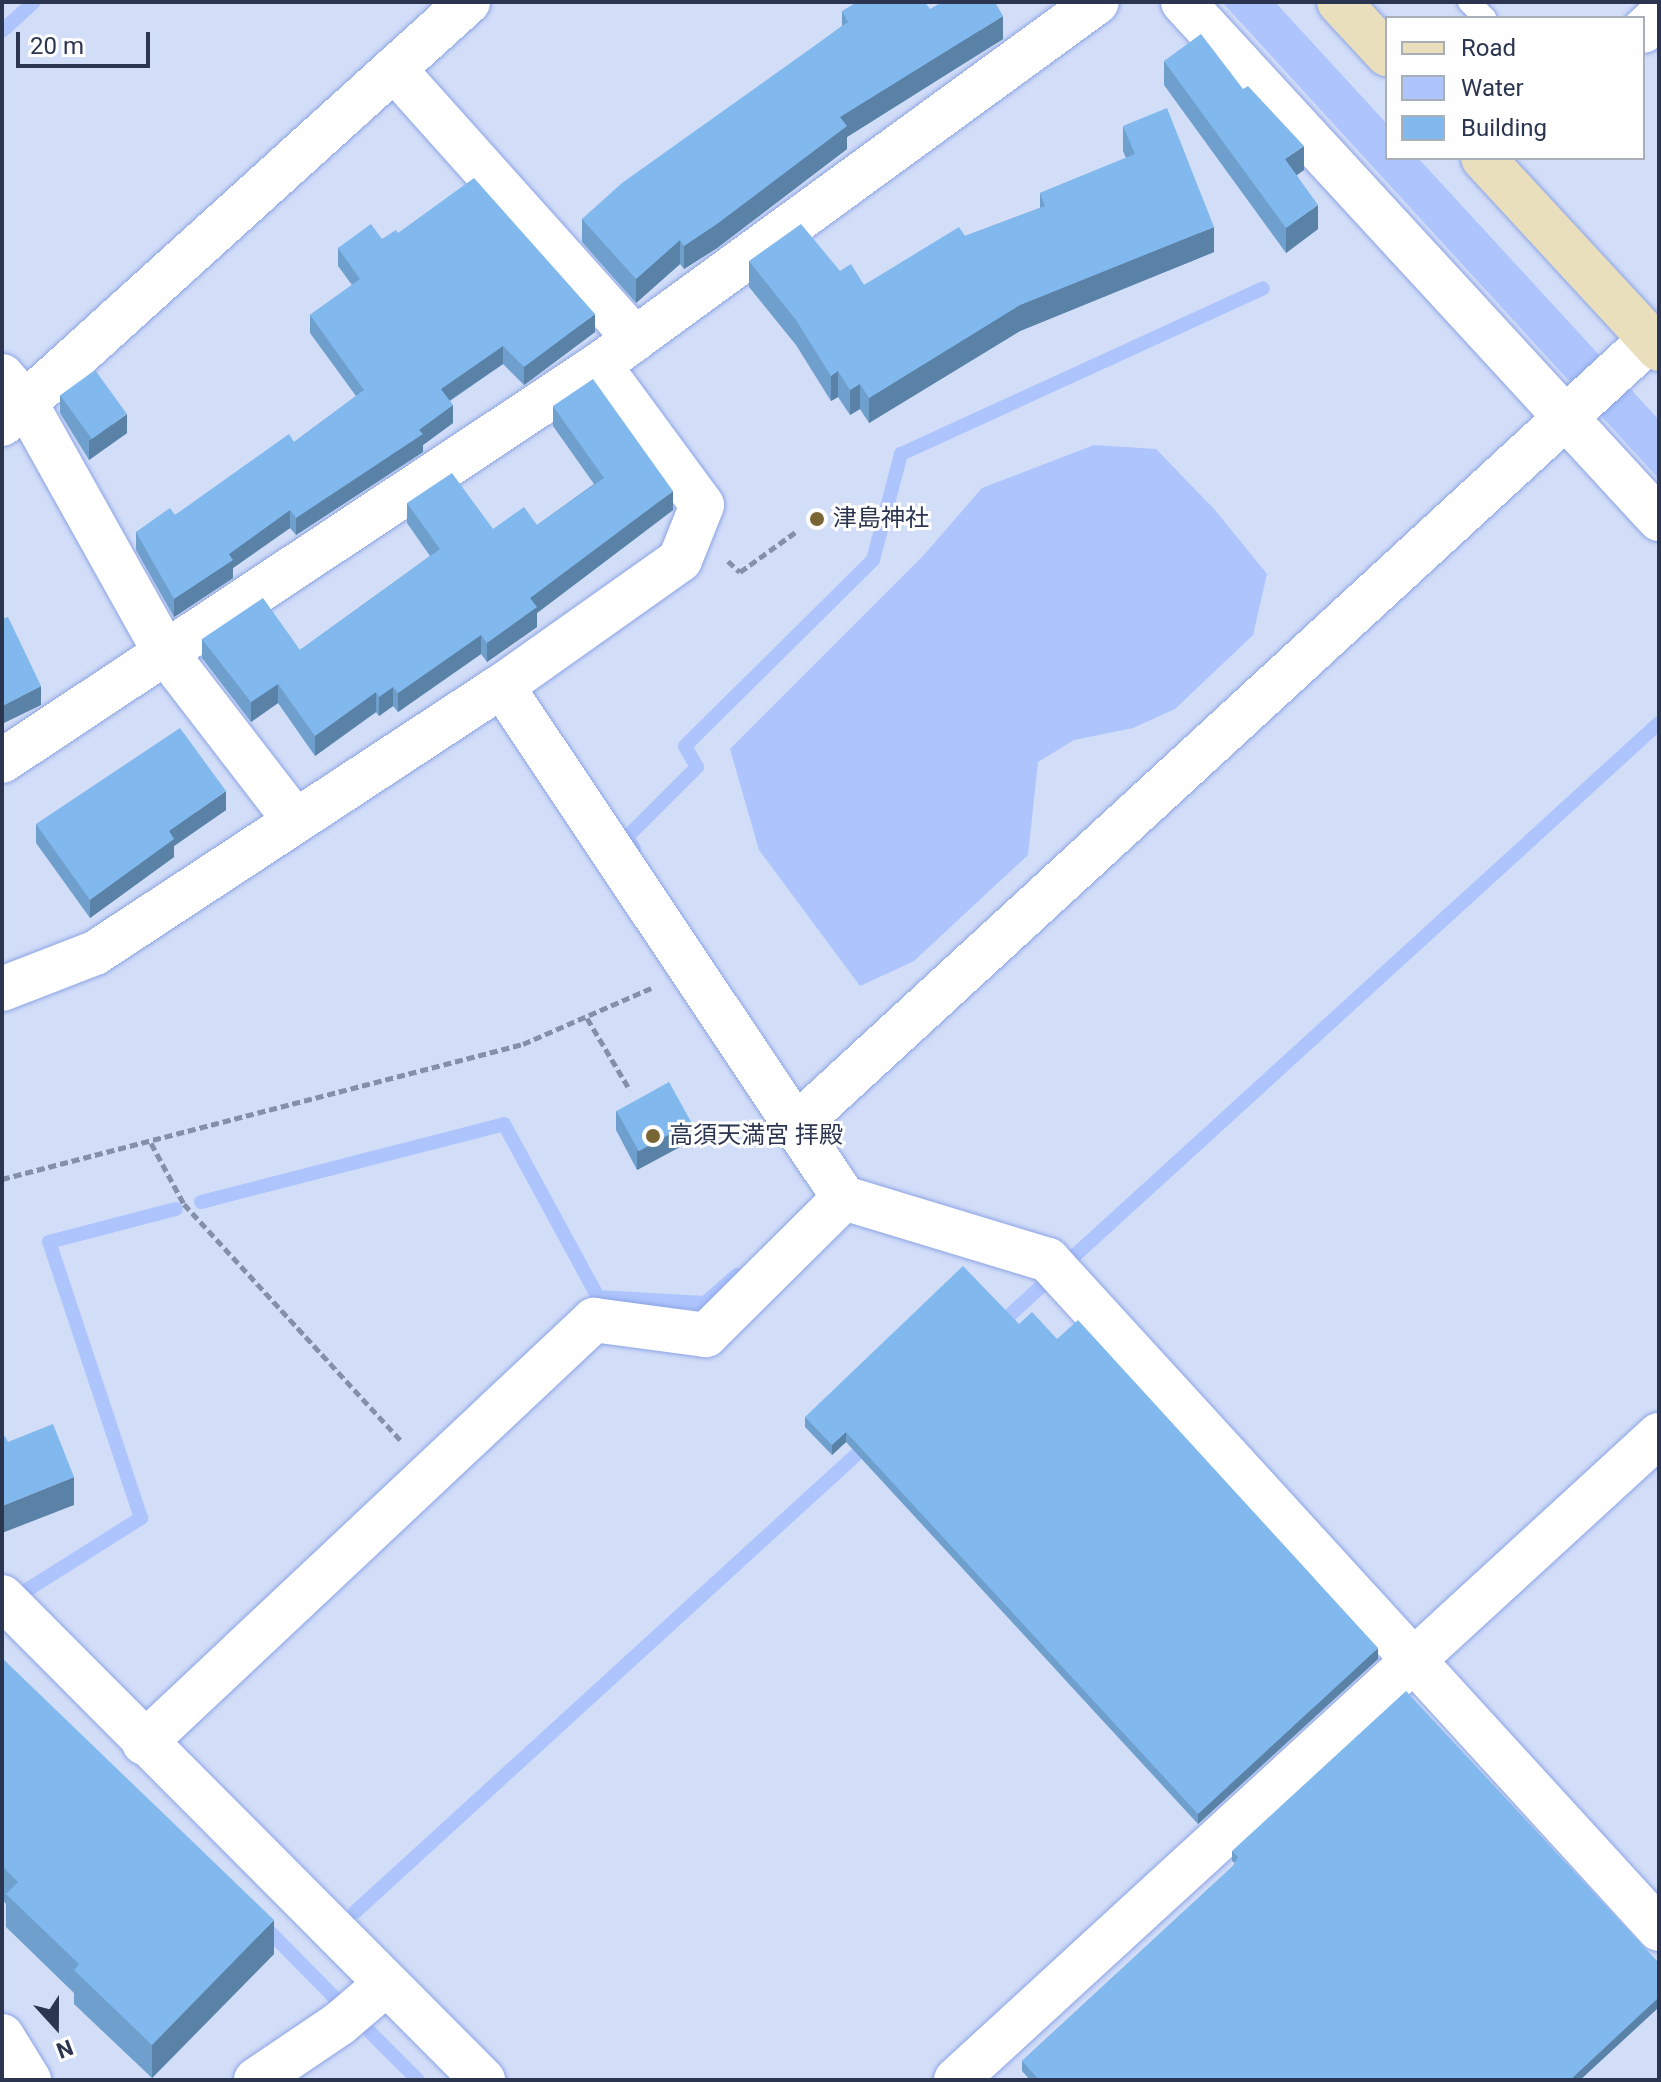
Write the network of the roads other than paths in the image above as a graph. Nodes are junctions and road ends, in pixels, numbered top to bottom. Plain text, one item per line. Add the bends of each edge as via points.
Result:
1 (468, 2) edge
2 (1097, 2) edge
3 (1183, 2) edge
4 (1339, 2) edge
5 (1385, 52) edge
6 (394, 69) junction
7 (1494, 162) edge
8 (635, 339) junction
9 (1645, 350) edge
10 (599, 365) junction
11 (10, 401) edge
12 (1572, 412) junction
13 (1659, 519) edge
14 (163, 649) junction
15 (502, 686) junction
16 (2, 761) edge
17 (294, 819) junction
18 (2, 989) edge
19 (797, 1125) junction
20 (844, 1198) junction
21 (1659, 1435) edge
22 (2, 1597) edge
23 (1412, 1661) junction
24 (144, 1743) junction
25 (1659, 1929) edge
26 (386, 1984) junction
27 (2, 2036) edge
28 (29, 2080) edge
29 (256, 2080) edge
30 (483, 2080) edge
31 (956, 2080) edge

1 - 6 street
2 - 8 street
3 - 12 street
4 - 5 street
6 - 8 street
6 - 11 street
7 - 9 street
8 - 10 street
9 - 12 street
10 - 14 street
10 - 15 street via 702,505 680,560
11 - 14 street
12 - 13 street
12 - 19 street
14 - 16 street
14 - 17 street
15 - 17 street
15 - 19 street
17 - 18 street via 95,953
19 - 20 street
20 - 23 street via 1048,1260
20 - 24 street via 706,1335 594,1320
21 - 23 street
22 - 24 street
23 - 25 street
23 - 31 street
24 - 26 street
26 - 29 street via 339,2024
26 - 30 street
27 - 28 street

